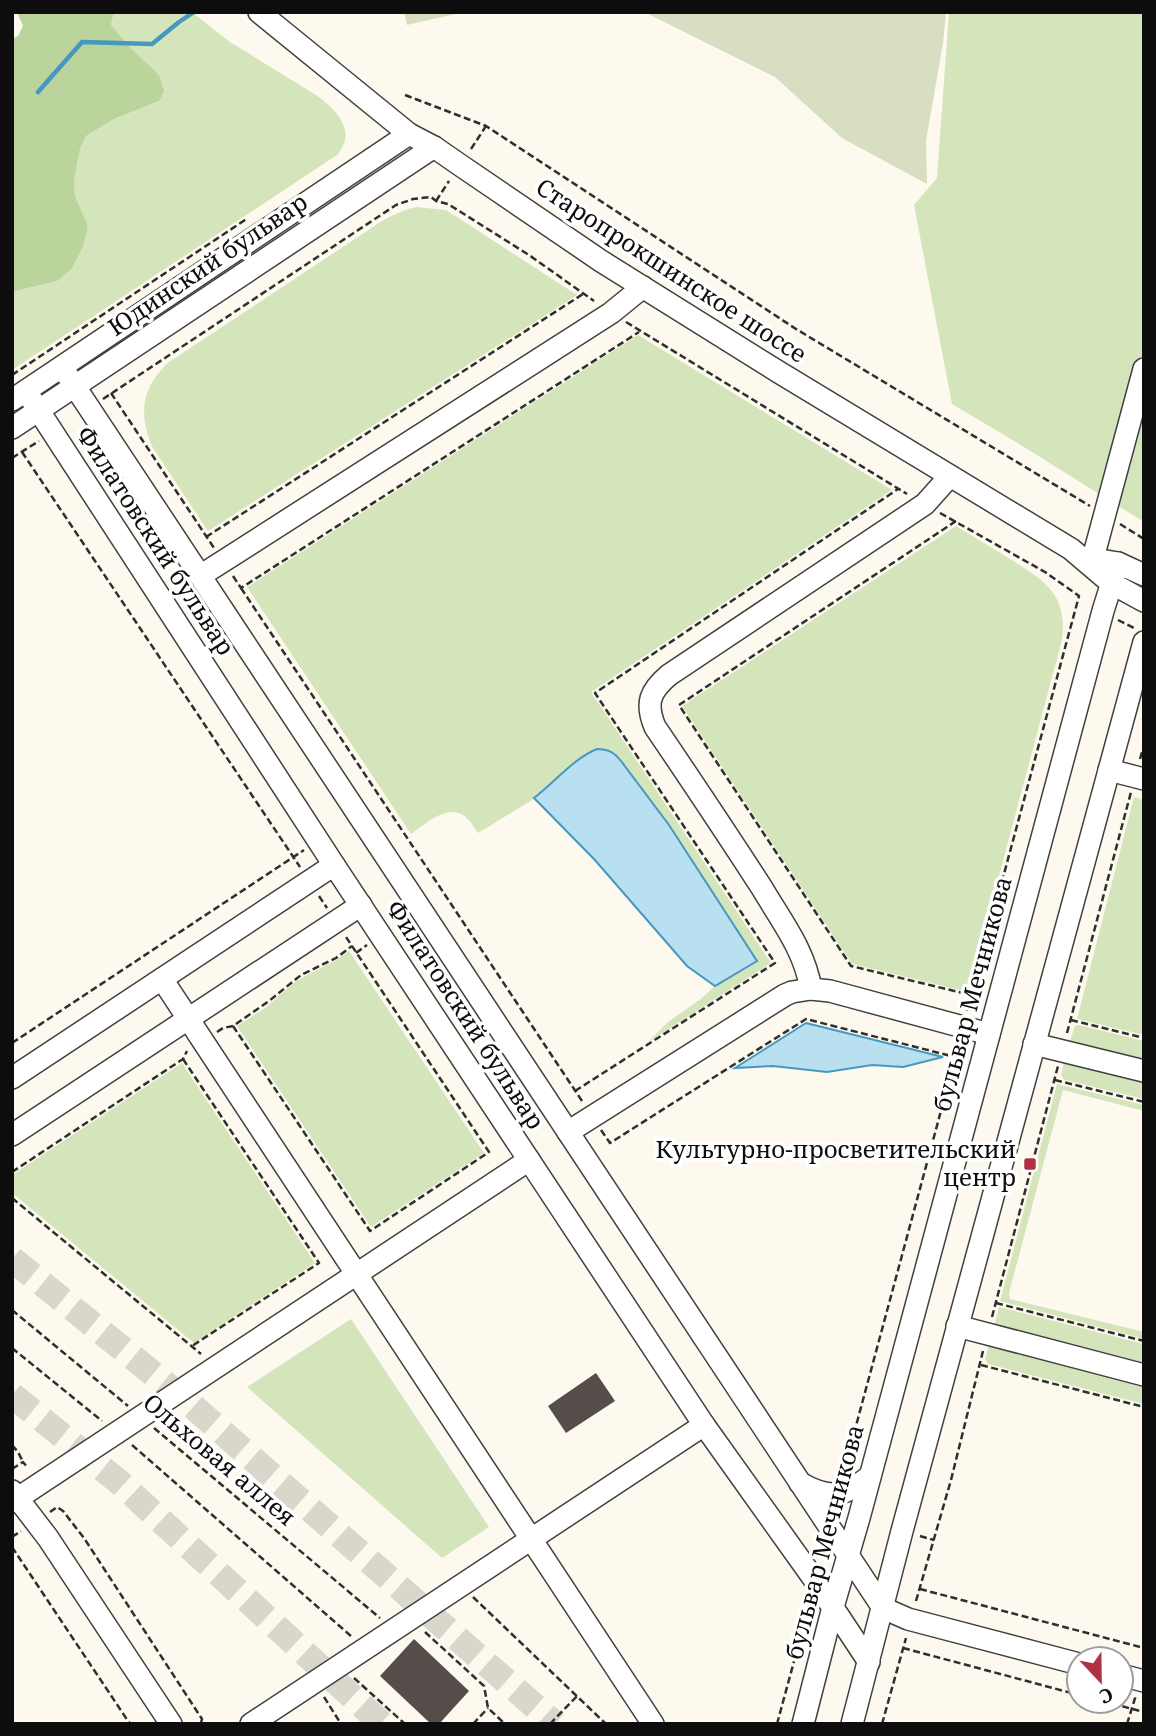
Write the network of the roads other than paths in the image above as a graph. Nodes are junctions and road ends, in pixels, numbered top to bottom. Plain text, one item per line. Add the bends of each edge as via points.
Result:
1 (259, 12) edge
2 (409, 134) junction
3 (434, 147) junction
4 (643, 287) junction
5 (62, 367) junction
6 (1144, 369) edge
7 (75, 386) junction
8 (17, 389) edge
9 (39, 410) junction
10 (12, 428) edge
11 (950, 476) junction
12 (1071, 549) junction
13 (1093, 558) junction
14 (1118, 563) junction
15 (1144, 575) edge
16 (200, 576) junction
17 (1111, 583) junction
18 (1144, 601) edge
19 (1139, 635) edge
20 (1109, 770) junction
21 (1140, 778) edge
22 (334, 865) junction
23 (361, 905) junction
24 (162, 979) junction
25 (811, 989) junction
26 (188, 1019) junction
27 (989, 1034) junction
28 (1034, 1044) junction
29 (1144, 1071) edge
30 (12, 1078) edge
31 (568, 1132) junction
32 (12, 1135) edge
33 (529, 1160) junction
34 (357, 1274) junction
35 (957, 1326) junction
36 (1144, 1374) edge
37 (704, 1425) junction
38 (870, 1476) junction
39 (799, 1482) junction
40 (14, 1497) edge
41 (532, 1538) junction
42 (848, 1555) junction
43 (833, 1607) junction
44 (883, 1608) junction
45 (1065, 1660) edge
46 (869, 1662) junction
47 (171, 1724) edge
48 (251, 1724) edge
49 (653, 1724) edge
50 (803, 1724) edge
51 (852, 1724) edge

1 - 2 street, Старопрокшинское шоссе
2 - 3 street, Старопрокшинское шоссе
2 - 5 street, Юдинский бульвар
3 - 4 street, Старопрокшинское шоссе
3 - 7 street, Юдинский бульвар
4 - 11 street, Старопрокшинское шоссе
4 - 16 street via 611,313
5 - 7 street, Филатовский бульвар
5 - 8 street, Юдинский бульвар
6 - 13 street
7 - 9 street, Юдинский бульвар
7 - 16 street, Филатовский бульвар
8 - 9 street, Филатовский бульвар
9 - 10 street, Юдинский бульвар
9 - 22 street, Филатовский бульвар
11 - 12 street, Старопрокшинское шоссе
11 - 25 street via 925,504 669,675 650,699 655,727 799,949
12 - 13 street, Старопрокшинское шоссе
12 - 17 street, Старопрокшинское шоссе
13 - 14 street, Старопрокшинское шоссе
14 - 15 street, Старопрокшинское шоссе
14 - 17 street, бульвар Мечникова
16 - 31 street, Филатовский бульвар
17 - 18 street, Старопрокшинское шоссе
17 - 27 street, бульвар Мечникова
19 - 20 street
20 - 21 street
20 - 28 street
22 - 23 street, Филатовский бульвар
22 - 24 street
23 - 26 street
23 - 33 street, Филатовский бульвар
24 - 26 street
24 - 30 street
25 - 27 street
25 - 31 street via 785,995
26 - 32 street
26 - 34 street
27 - 38 street, бульвар Мечникова
28 - 29 street
28 - 35 street
31 - 39 street, Филатовский бульвар
33 - 34 street
33 - 37 street, Филатовский бульвар
34 - 40 street
34 - 41 street
35 - 36 street
35 - 44 street
37 - 41 street
37 - 43 street, Филатовский бульвар
38 - 39 street via 837,1495 814,1491
38 - 42 street, бульвар Мечникова
39 - 42 street, Филатовский бульвар
40 - 47 street via 48,1538
41 - 48 street
41 - 49 street
42 - 43 street, бульвар Мечникова
42 - 44 street, Филатовский бульвар
43 - 46 street, Филатовский бульвар
43 - 50 street, бульвар Мечникова
44 - 45 street via 908,1619
44 - 46 street
46 - 51 street

